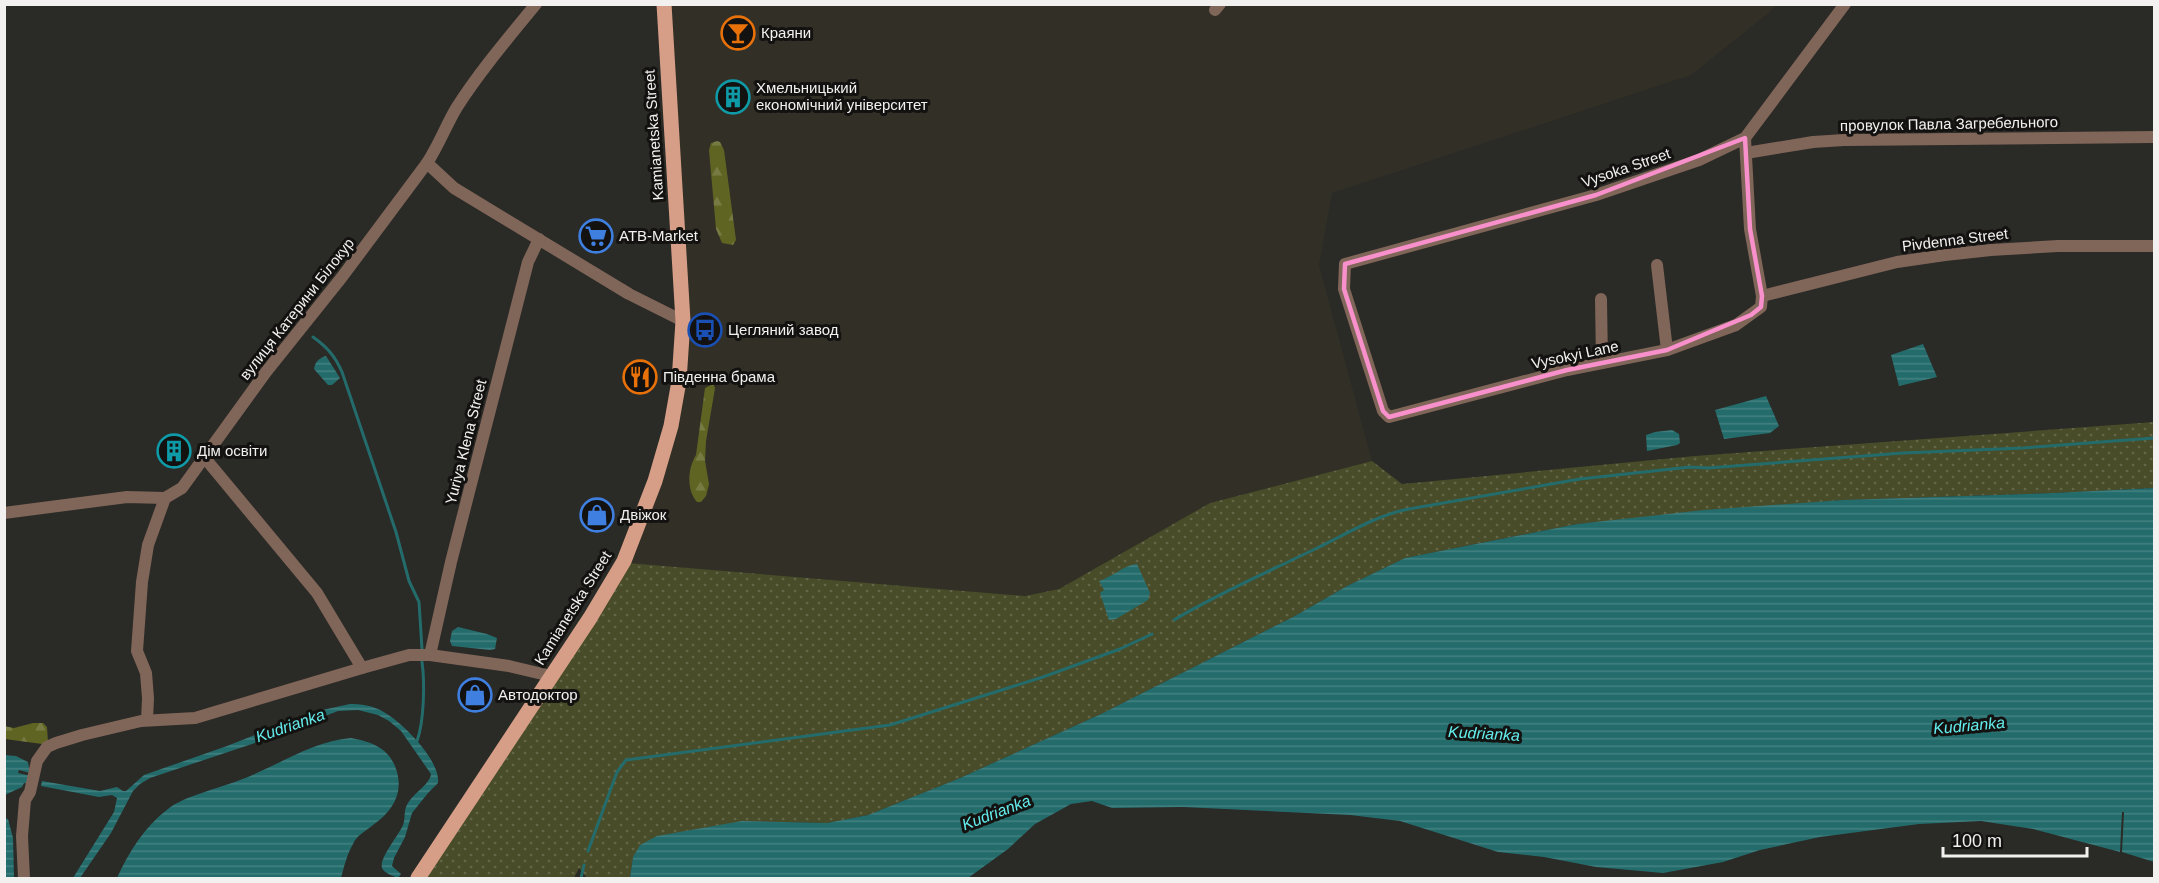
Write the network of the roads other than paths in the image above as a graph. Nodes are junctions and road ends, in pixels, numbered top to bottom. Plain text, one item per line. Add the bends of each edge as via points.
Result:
1 (536, 4) edge
2 (664, 4) edge
3 (1845, 4) edge
4 (2154, 137) edge
5 (1745, 138) junction
6 (1746, 153) junction
7 (427, 163) junction
8 (539, 239) junction
9 (2154, 246) edge
10 (1352, 262) joint
11 (1657, 265) dead end
12 (1762, 296) junction
13 (1601, 299) dead end
14 (683, 321) junction
15 (1667, 350) junction
16 (1602, 363) junction
17 (204, 457) junction
18 (165, 498) junction
19 (4, 513) edge
20 (430, 655) junction
21 (362, 668) junction
22 (551, 676) junction
23 (147, 720) junction
24 (419, 877) edge
25 (24, 879) edge

1 - 7 street, вулиця Катерини Білокур via 457,107
2 - 14 main road, Kamianetska Street
3 - 5 street, Vysoka Street
4 - 6 street, провулок Павла Загребельного via 1844,140
5 - 6 street
5 - 10 street, Vysoka Street via 1699,160 1596,195
6 - 12 street via 1750,229
7 - 8 street via 454,188
7 - 17 street, вулиця Катерини Білокур
8 - 14 street via 628,294
8 - 20 street, Yuriya Klena Street via 528,262
9 - 12 street, Pivdenna Street via 2058,246 1945,255 1897,262
10 - 16 street, Vysokyi Lane via 1344,264 1344,289 1383,411 1389,417
11 - 15 street
12 - 15 street, Vysokyi Lane via 1761,307 1736,325
13 - 16 street
14 - 22 main road, Kamianetska Street via 679,381 655,482 624,561
15 - 16 street, Vysokyi Lane
17 - 18 street, вулиця Катерини Білокур via 182,488
17 - 21 street via 317,593
18 - 19 street via 127,498
18 - 23 street via 144,561 137,651 146,673
20 - 21 street via 409,655
20 - 22 street
21 - 23 street via 195,718
22 - 24 main road, Kamianetska Street
23 - 25 street via 56,742 37,761 25,800

